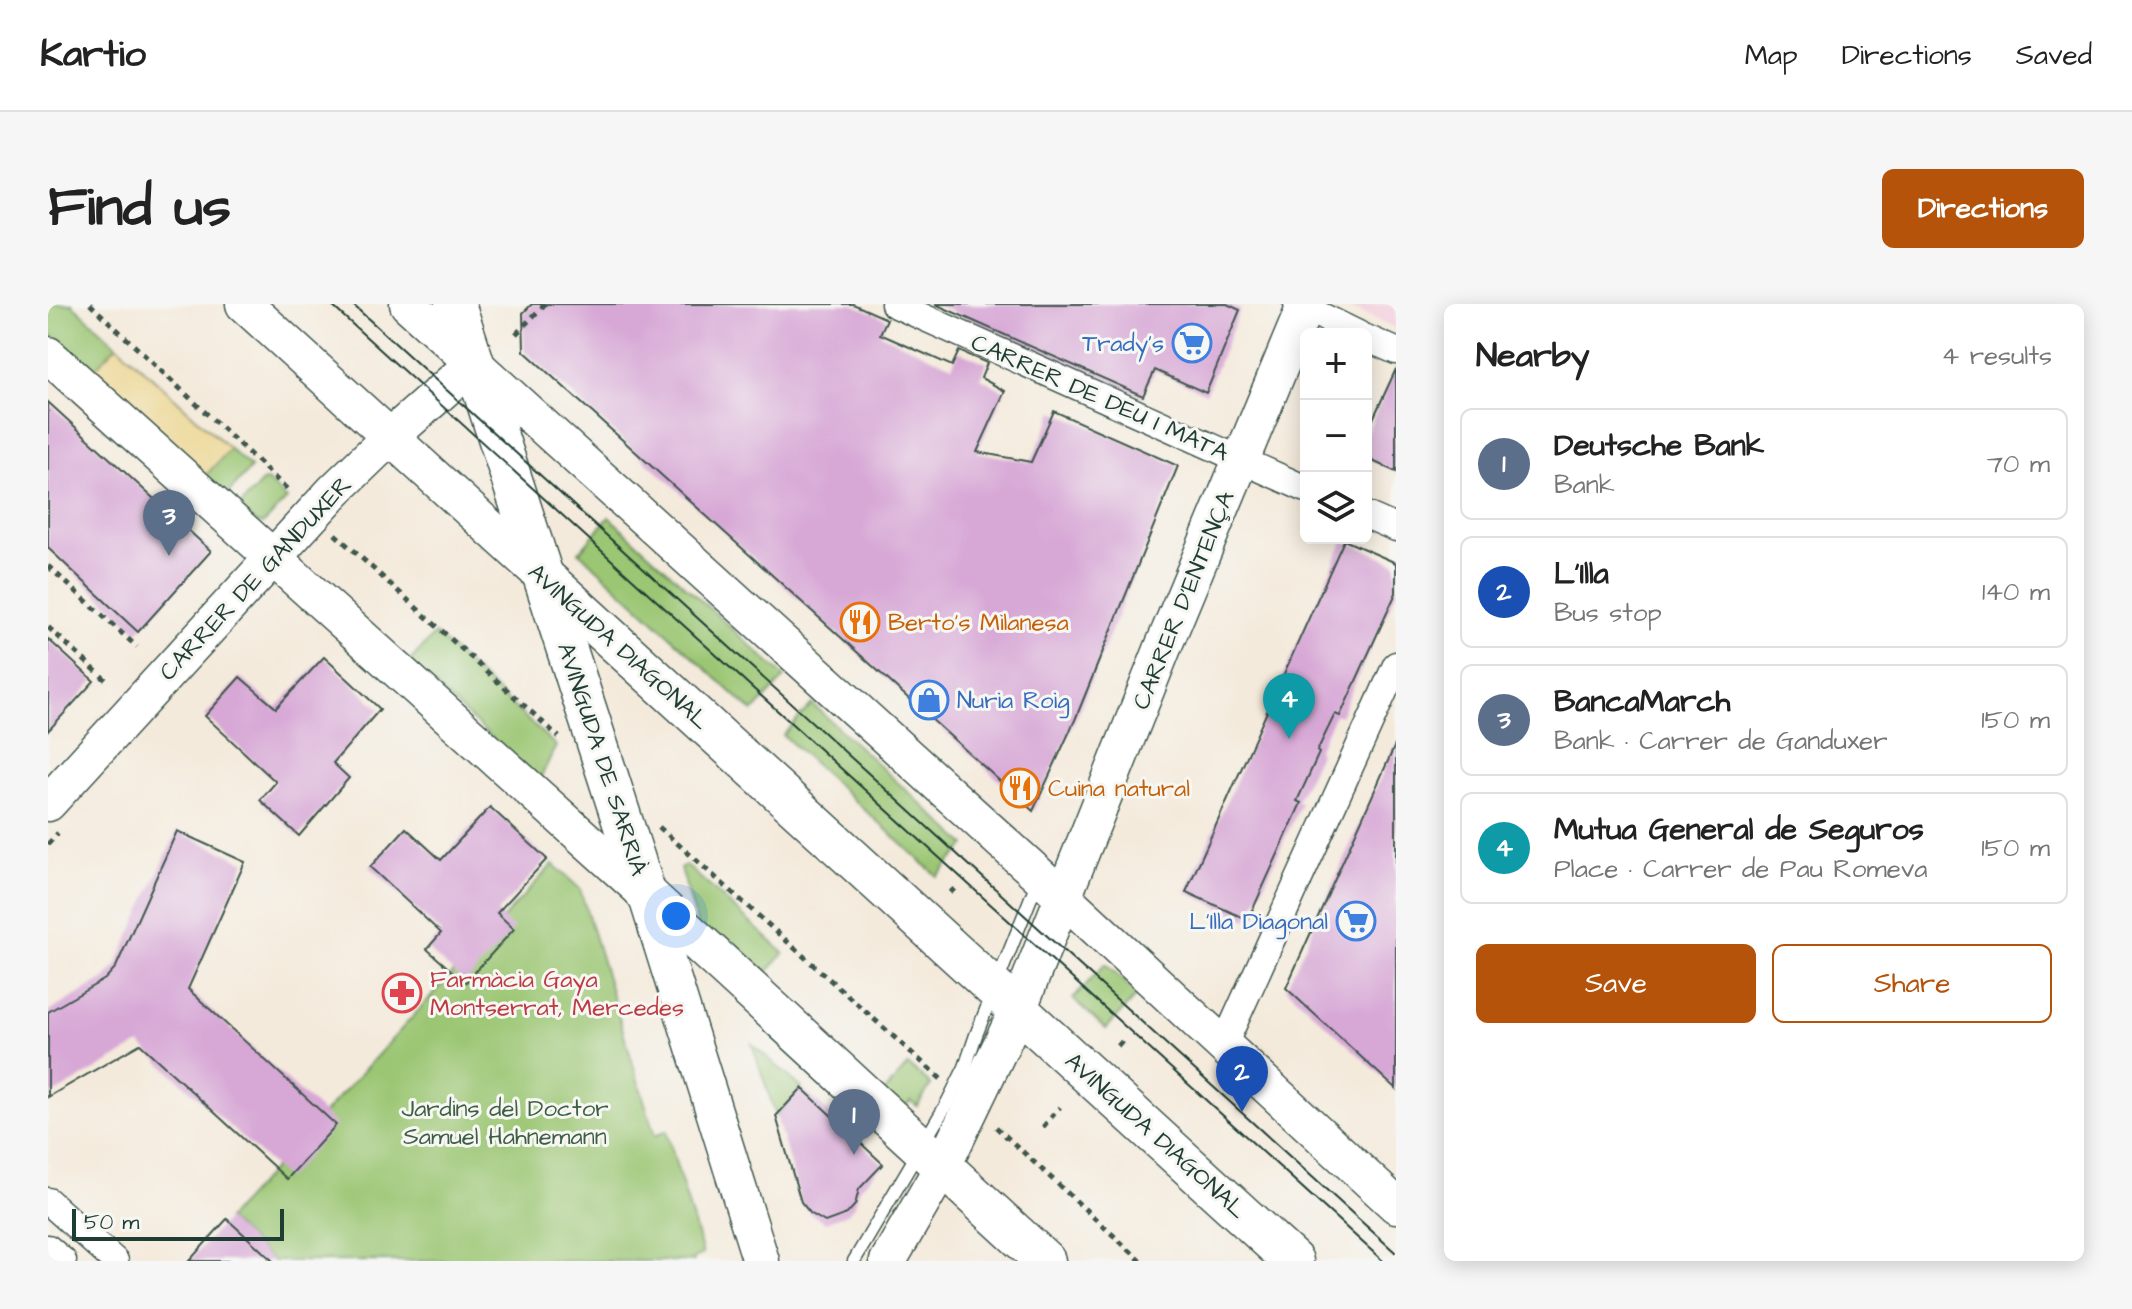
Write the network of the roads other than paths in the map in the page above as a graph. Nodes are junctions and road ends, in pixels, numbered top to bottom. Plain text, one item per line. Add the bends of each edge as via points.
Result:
1 (244, 304) edge
2 (408, 304) edge
3 (455, 304) edge
4 (894, 304) edge
5 (1303, 305) edge
6 (1347, 328) edge
7 (1372, 341) edge
8 (1396, 351) edge
9 (48, 355) edge
10 (474, 363) junction
11 (390, 437) junction
12 (1240, 460) junction
13 (1300, 486) edge
14 (1372, 518) edge
15 (1396, 528) edge
16 (271, 558) junction
17 (545, 578) junction
18 (1396, 665) edge
19 (48, 803) edge
20 (1051, 887) junction
21 (646, 894) junction
22 (1006, 999) junction
23 (1223, 1047) junction
24 (931, 1155) junction
25 (48, 1201) edge
26 (1396, 1205) edge
27 (48, 1248) edge
28 (63, 1261) edge
29 (115, 1261) edge
30 (761, 1261) edge
31 (854, 1261) edge
32 (888, 1261) edge
33 (1045, 1261) edge
34 (1293, 1261) edge

1 - 11 main road, AVINGUDA DIAGONAL
2 - 10 main road
3 - 10 main road, AVINGUDA DE SARRIÀ
4 - 12 street, CARRER DE DEU I MATA
5 - 6 street
5 - 12 main road, CARRER D'ENTENÇA
7 - 8 street
9 - 16 main road
10 - 11 main road, CARRER DE GANDUXER
10 - 17 main road, AVINGUDA DE SARRIÀ
10 - 20 main road
11 - 16 main road, CARRER DE GANDUXER
11 - 17 main road, AVINGUDA DIAGONAL
12 - 13 street, CARRER DE DEU I MATA
12 - 20 main road, CARRER D'ENTENÇA
14 - 15 street
16 - 19 main road, CARRER DE GANDUXER
16 - 21 main road
17 - 21 main road, AVINGUDA DE SARRIÀ
17 - 22 main road, AVINGUDA DIAGONAL
18 - 23 street
20 - 22 main road
20 - 23 main road
21 - 24 main road
21 - 30 main road, AVINGUDA DE SARRIÀ
22 - 24 main road
22 - 34 main road, AVINGUDA DIAGONAL
23 - 26 main road
24 - 31 lane
24 - 32 main road
24 - 33 main road
25 - 29 street
27 - 28 street

